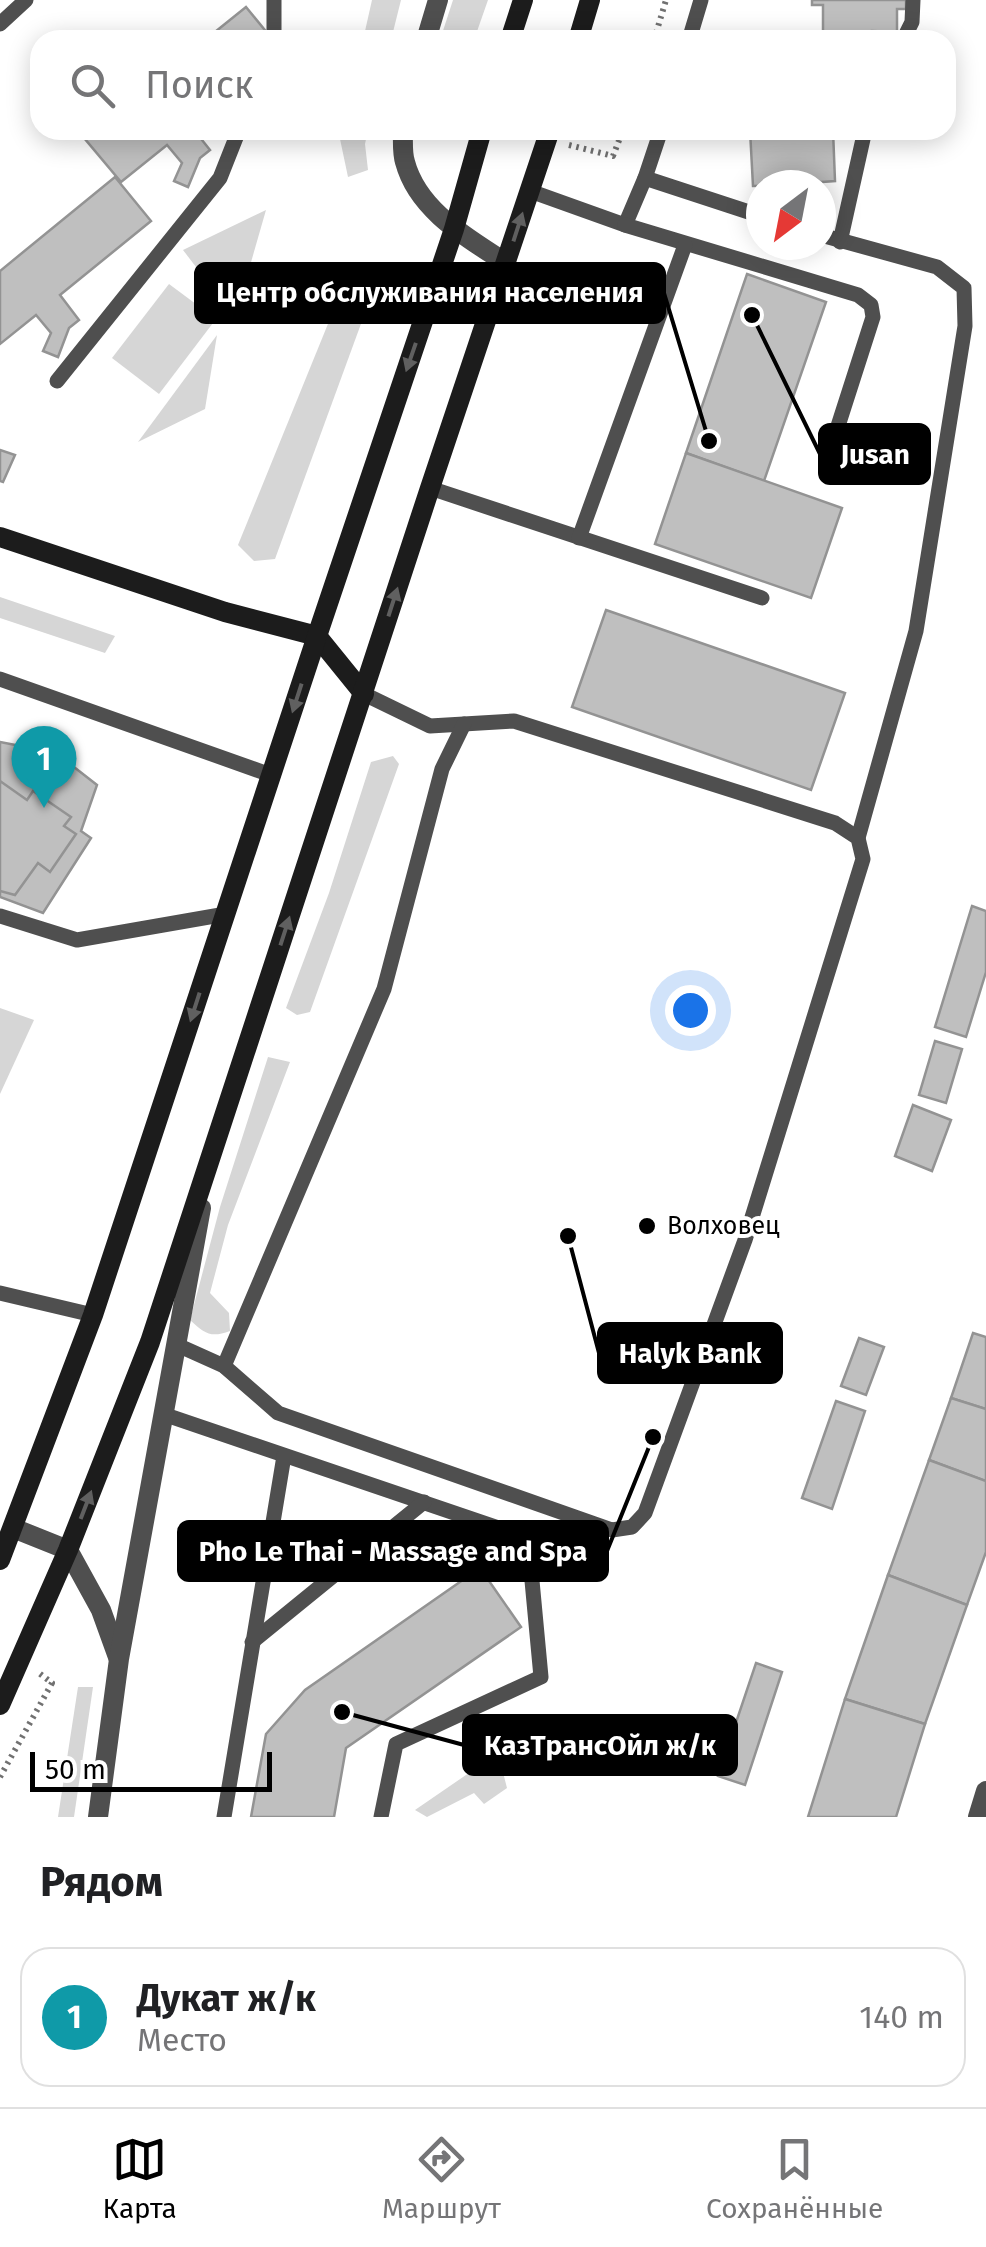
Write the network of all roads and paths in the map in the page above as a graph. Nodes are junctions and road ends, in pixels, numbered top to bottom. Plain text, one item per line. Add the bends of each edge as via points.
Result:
1 (26, 0) edge
2 (274, 0) edge
3 (438, 0) edge
4 (523, 0) edge
5 (590, 0) edge
6 (666, 0) edge
7 (701, 0) edge
8 (913, 0) edge
9 (0, 24) edge
10 (274, 30) edge
11 (429, 30) edge
12 (513, 30) edge
13 (581, 30) edge
14 (657, 30) edge
15 (692, 30) edge
16 (908, 30) edge
17 (235, 140) edge
18 (403, 140) edge
19 (479, 140) edge
20 (547, 140) edge
21 (566, 140) edge
22 (619, 140) edge
23 (657, 140) edge
24 (863, 140) edge
25 (645, 178) junction
26 (530, 191) junction
27 (746, 211) edge
28 (624, 225) junction
29 (454, 229) junction
30 (836, 241) edge
31 (840, 242) junction
32 (685, 244) junction
33 (506, 264) junction
34 (57, 381) dead end
35 (838, 426) dead end
36 (430, 488) junction
37 (0, 536) edge
38 (579, 538) junction
39 (762, 598) dead end
40 (317, 636) junction
41 (0, 679) edge
42 (364, 694) junction
43 (464, 724) junction
44 (272, 775) junction
45 (858, 838) junction
46 (226, 914) junction
47 (0, 916) edge
48 (211, 1156) junction
49 (0, 1293) edge
50 (94, 1316) junction
51 (175, 1344) junction
52 (224, 1366) junction
53 (163, 1414) junction
54 (284, 1456) junction
55 (424, 1502) junction
56 (13, 1528) junction
57 (68, 1550) junction
58 (0, 1560) edge
59 (252, 1642) junction
60 (20, 1658) junction
61 (119, 1658) junction
62 (0, 1705) edge
63 (0, 1778) edge
64 (986, 1791) edge
65 (98, 1817) edge
66 (224, 1817) edge
67 (381, 1817) edge
68 (978, 1817) edge

1 - 9 lane
2 - 10 lane
3 - 11 street
4 - 12 main road
5 - 13 main road
6 - 14 path
7 - 15 lane
8 - 16 lane
17 - 34 lane via 220,178
18 - 29 street via 415,184
19 - 29 main road
20 - 26 main road
21 - 22 path via 613,156
23 - 25 lane
24 - 31 lane
25 - 27 lane
25 - 28 lane
26 - 28 lane
33 -> 26 main road
28 - 32 lane
29 - 33 street
29 -> 40 main road
30 - 31 lane
31 - 45 lane via 937,267 964,288 965,326 916,631
32 - 35 lane via 858,294 871,305 874,316
32 - 38 lane
33 - 36 main road
36 - 38 lane
42 -> 36 main road
37 - 40 main road
38 - 39 lane
40 - 42 main road
40 -> 44 main road
41 - 44 lane
42 - 43 lane via 430,726
48 -> 42 main road
43 - 45 lane via 514,721 835,823
43 - 52 lane via 442,769 384,989
44 - 46 main road
45 - 52 lane via 862,859 745,1240 645,1514 632,1527 612,1530 278,1413
46 - 47 lane via 78,940
46 -> 50 main road
48 - 51 street
57 -> 48 main road via 150,1342
49 - 50 lane
50 - 56 main road
51 - 52 lane
51 - 53 street
53 - 54 lane
53 - 61 street
54 - 55 lane
54 - 59 lane
55 - 59 lane
55 - 67 lane via 528,1538 541,1677 396,1744
56 - 57 street
56 - 58 main road
57 - 60 main road
57 - 61 street
59 - 66 lane
60 - 62 main road
60 - 63 path via 52,1683
61 - 65 street
64 - 68 street

